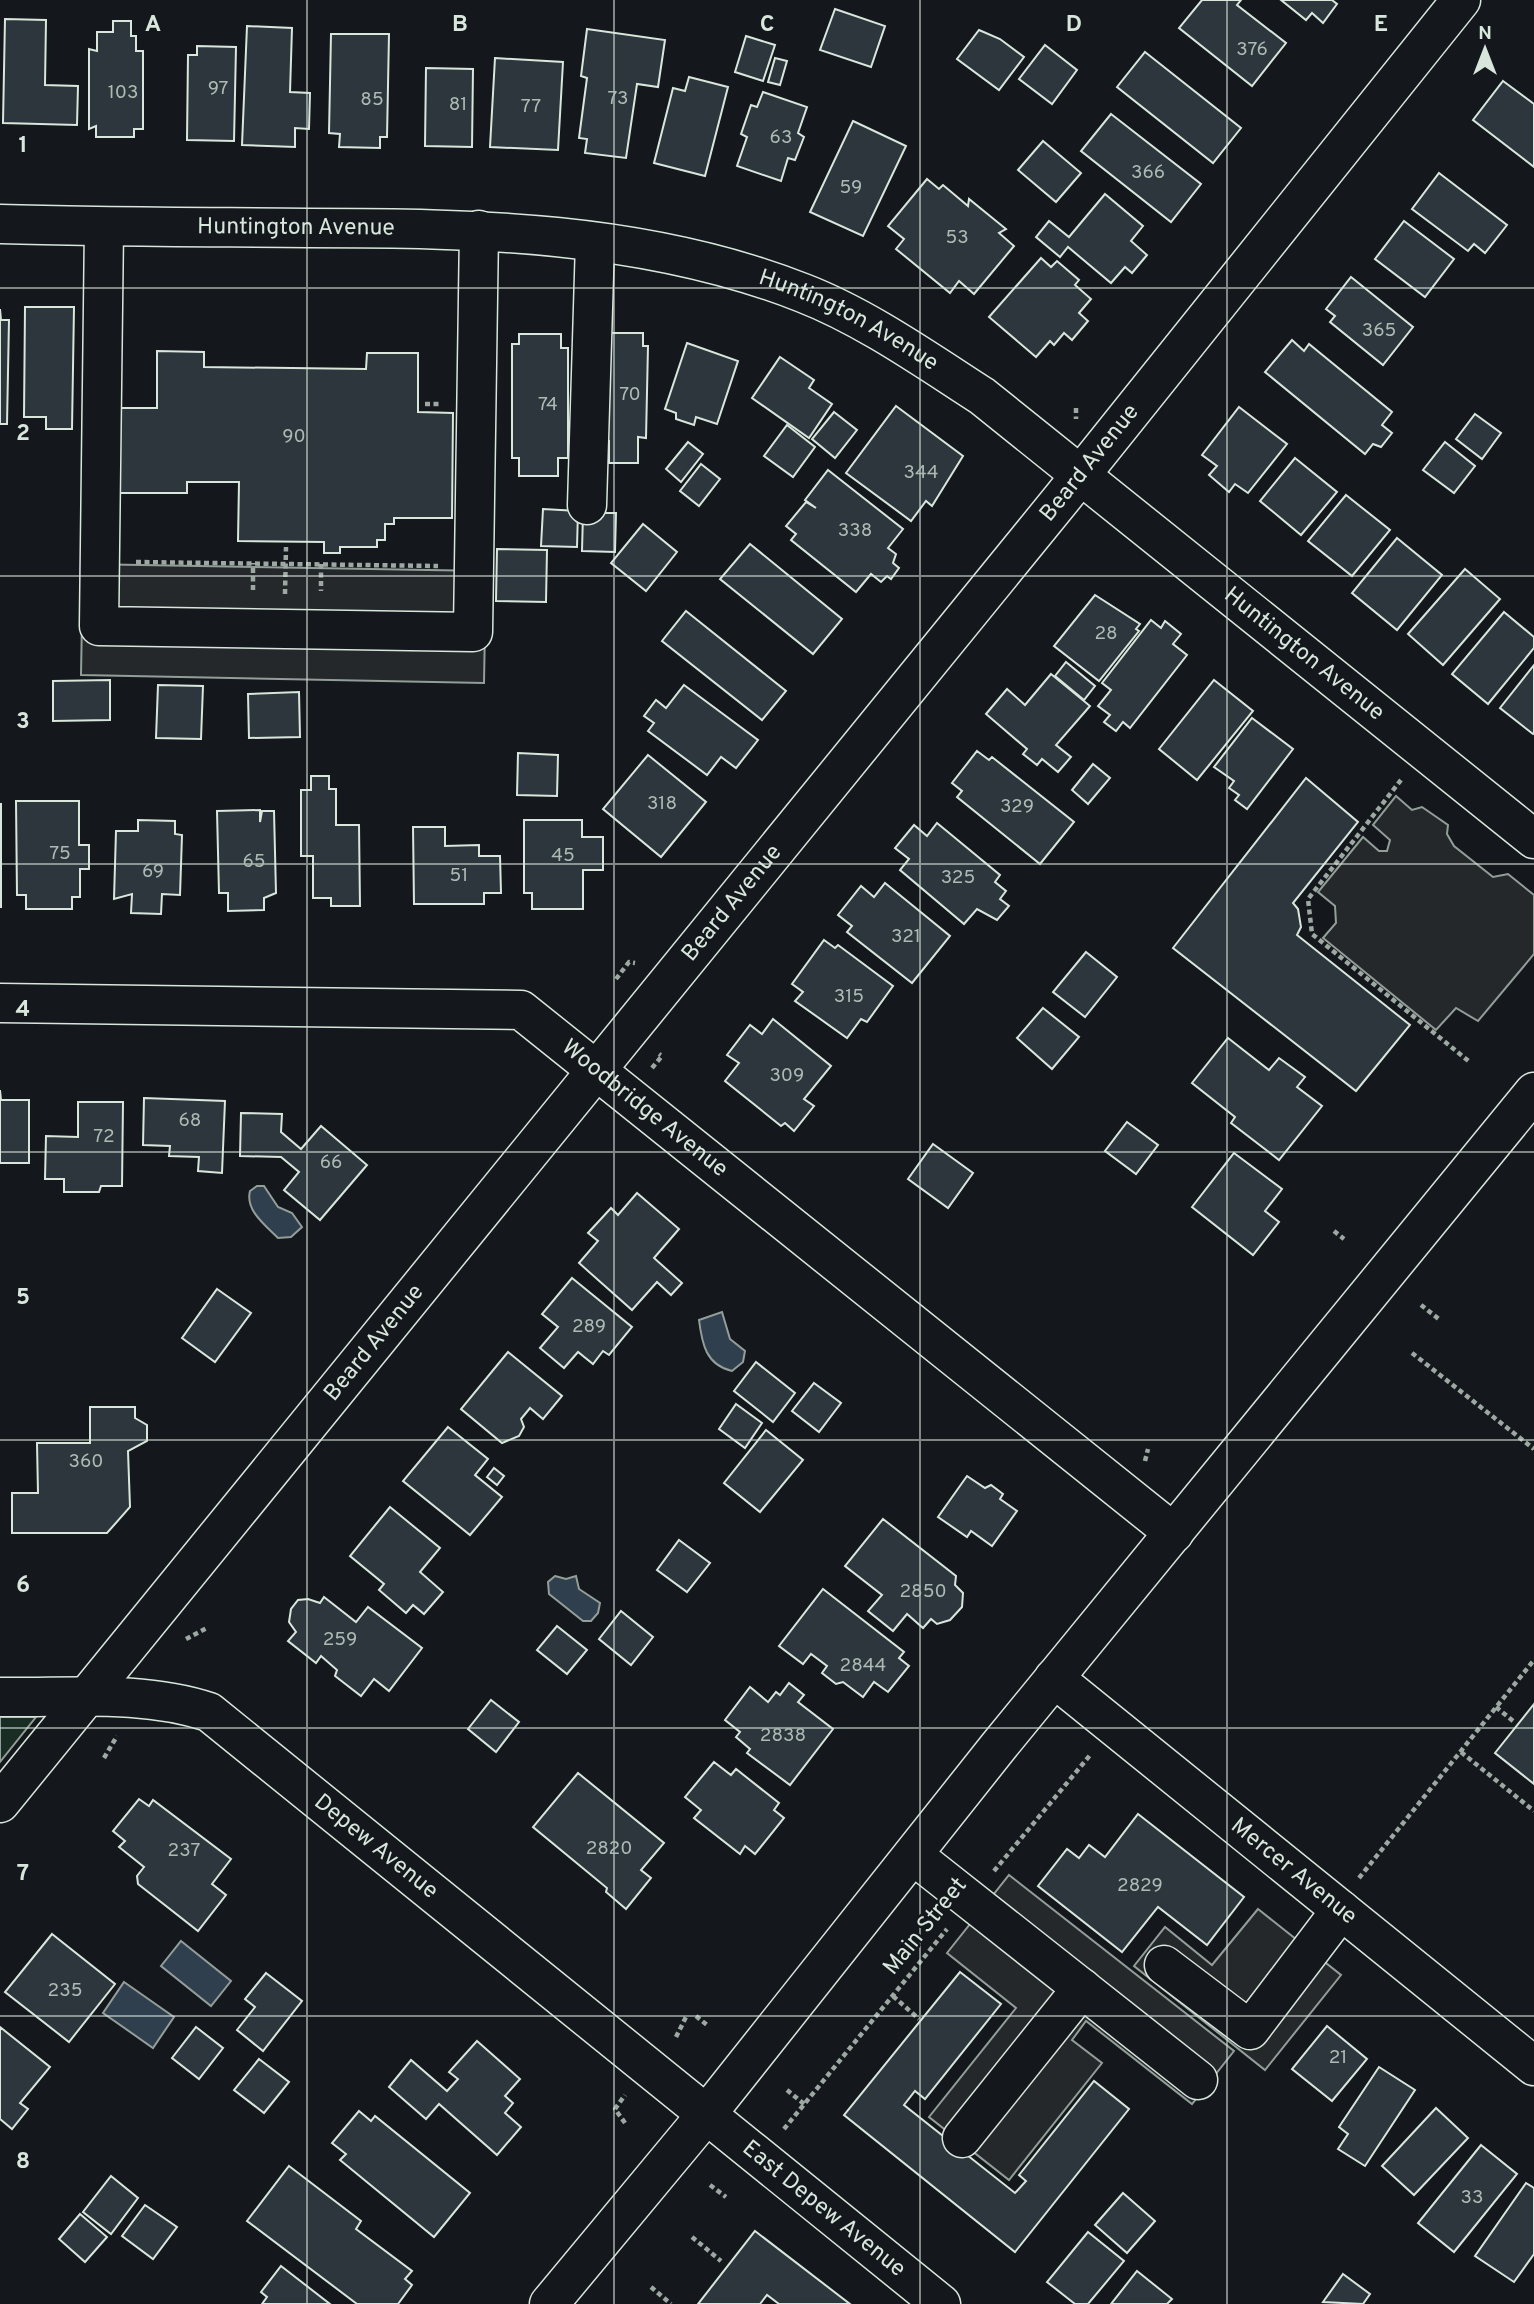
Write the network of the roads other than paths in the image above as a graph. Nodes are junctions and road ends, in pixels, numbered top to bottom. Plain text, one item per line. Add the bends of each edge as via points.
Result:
1 (1461, 0) edge
2 (0, 224) edge
3 (104, 227) junction
4 (479, 230) junction
5 (595, 242) junction
6 (1082, 474) junction
7 (587, 505) dead end
8 (1534, 839) edge
9 (0, 1003) edge
10 (596, 1071) junction
11 (1534, 1092) edge
12 (1174, 1533) junction
13 (1054, 1678) junction
14 (0, 1697) edge
15 (85, 1698) junction
16 (0, 1803) edge
17 (914, 1856) junction
18 (1341, 1910) junction
19 (1164, 1965) dead end
20 (1082, 1988) junction
21 (1534, 2066) edge
22 (1198, 2080) dead end
23 (706, 2115) junction
24 (962, 2138) dead end
25 (549, 2304) edge
26 (941, 2304) edge

1 - 6 street, Beard Avenue
2 - 3 street, Huntington Avenue
3 - 4 street, Huntington Avenue
3 - 4 street via 99,626 473,632
4 - 5 street, Huntington Avenue
5 - 6 street, Huntington Avenue via 755,275 807,294 901,344 982,396
5 - 7 street
6 - 8 street, Huntington Avenue
6 - 10 street, Beard Avenue
9 - 10 street, Woodbridge Avenue via 521,1010
10 - 12 street, Woodbridge Avenue
10 - 15 street, Beard Avenue
11 - 12 street
12 - 13 street
13 - 17 street
13 - 18 street, Mercer Avenue
14 - 15 street, Depew Avenue
15 - 16 street, Beard Avenue
15 - 23 street, Depew Avenue via 143,1699 209,1712
17 - 20 street
17 - 23 street
18 - 19 street via 1250,2030
18 - 21 street, Mercer Avenue
20 - 22 street
20 - 24 street
23 - 25 street
23 - 26 street, East Depew Avenue

